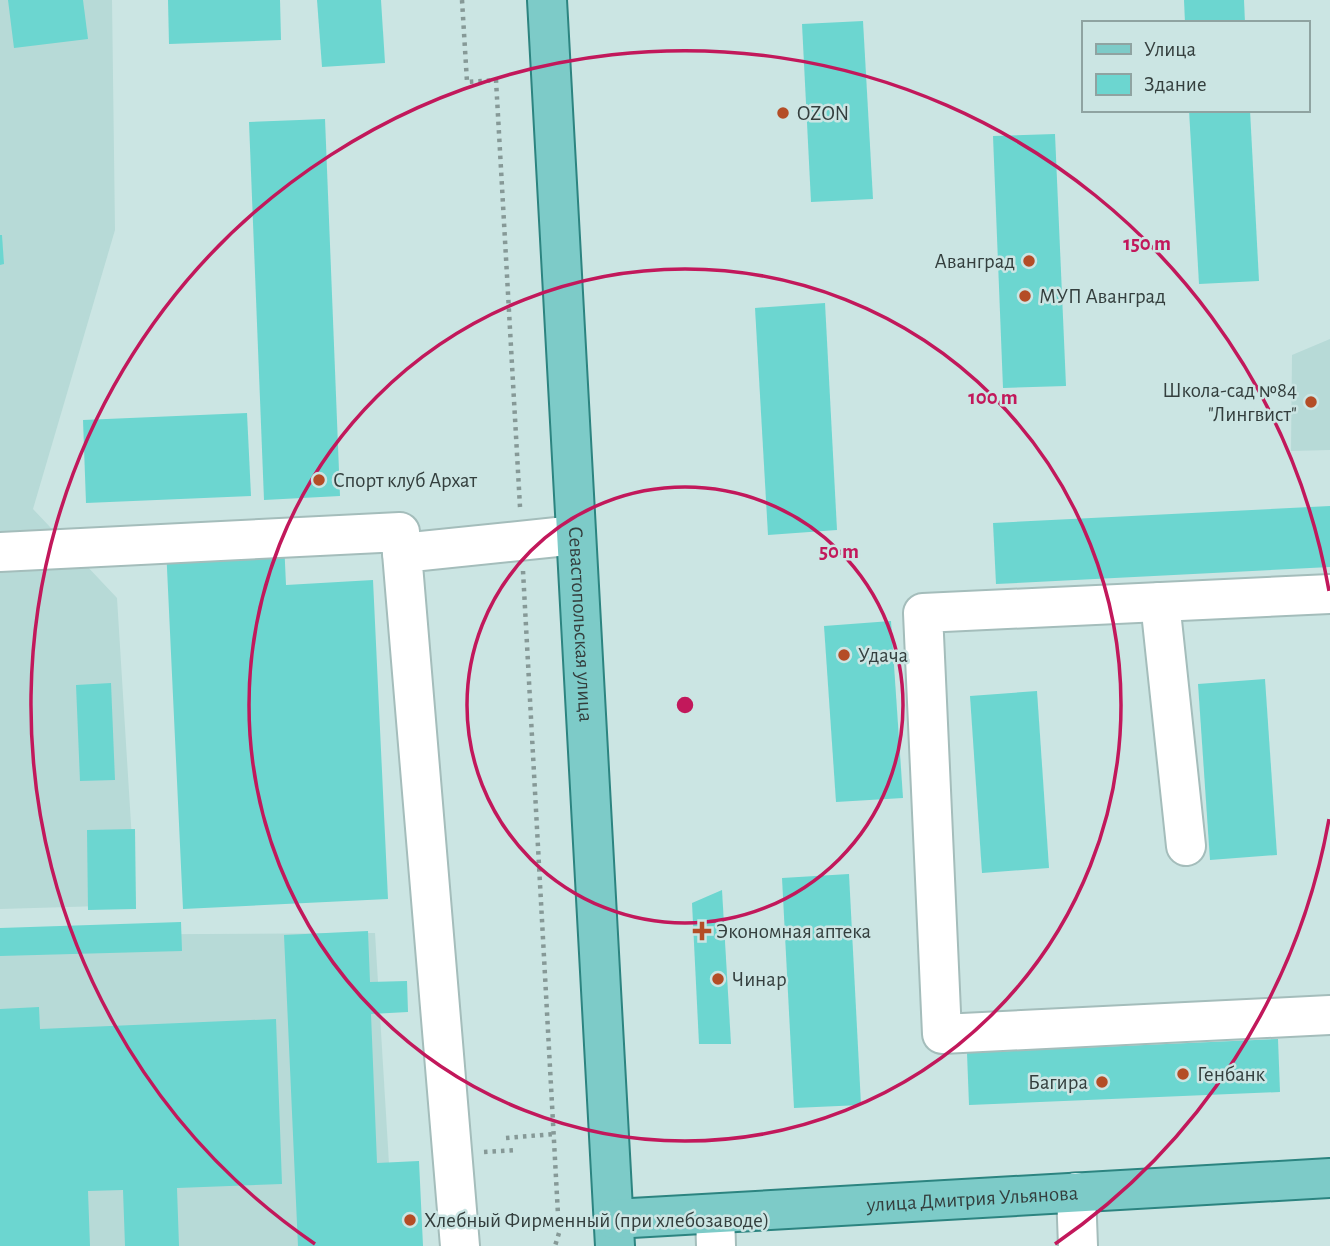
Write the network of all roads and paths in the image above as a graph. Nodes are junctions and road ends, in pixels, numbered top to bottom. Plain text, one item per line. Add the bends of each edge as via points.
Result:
1 (462, 0) edge
2 (547, 0) edge
3 (576, 535) junction
4 (521, 540) junction
5 (0, 552) edge
6 (402, 552) junction
7 (1330, 594) edge
8 (1160, 602) junction
9 (1185, 846) dead end
10 (1330, 1015) edge
11 (554, 1134) junction
12 (506, 1138) dead end
13 (1330, 1178) edge
14 (1076, 1192) junction
15 (716, 1230) edge
16 (615, 1233) edge
17 (460, 1246) edge
18 (555, 1246) edge
19 (1078, 1246) edge

1 - 4 path via 467,82 496,80
2 - 3 main road, Севастопольская улица
3 - 4 lane
3 - 16 main road, Севастопольская улица
4 - 6 lane
4 - 11 path
5 - 6 lane via 400,532
6 - 17 lane
7 - 8 lane
8 - 9 lane
8 - 10 lane via 923,612 942,1034
11 - 12 path
11 - 18 path via 559,1233
13 - 14 main road, улица Дмитрия Ульянова
14 - 15 main road, улица Дмитрия Ульянова
14 - 19 lane
15 - 16 main road, улица Дмитрия Ульянова

